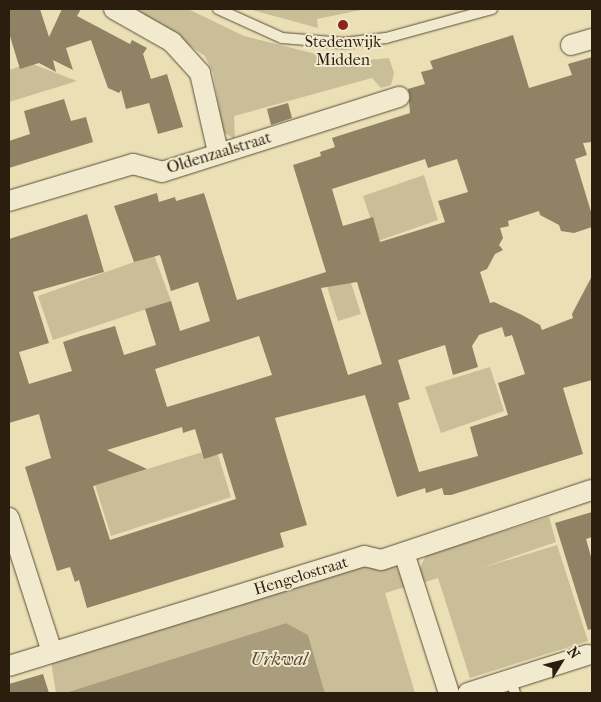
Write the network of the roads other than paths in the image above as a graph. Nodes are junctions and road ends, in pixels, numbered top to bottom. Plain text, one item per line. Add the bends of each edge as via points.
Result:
1 (114, 9) edge
2 (218, 9) edge
3 (492, 9) edge
4 (592, 39) edge
5 (571, 45) dead end
6 (399, 98) dead end
7 (218, 152) junction
8 (9, 201) edge
9 (592, 490) edge
10 (9, 518) edge
11 (404, 553) junction
12 (52, 652) junction
13 (586, 656) dead end
14 (9, 666) edge
15 (513, 687) edge
16 (448, 693) edge
17 (468, 693) edge

1 - 7 street via 177,46 200,73
2 - 3 lane via 282,38 344,43 386,38
4 - 5 street
6 - 7 street, Oldenzaalstraat
7 - 8 street, Oldenzaalstraat via 162,172 132,164
9 - 11 street, Hengelostraat
10 - 12 street
11 - 12 street, Hengelostraat via 381,560 364,556
11 - 16 street
12 - 14 street, Hengelostraat
13 - 15 street
15 - 17 street

